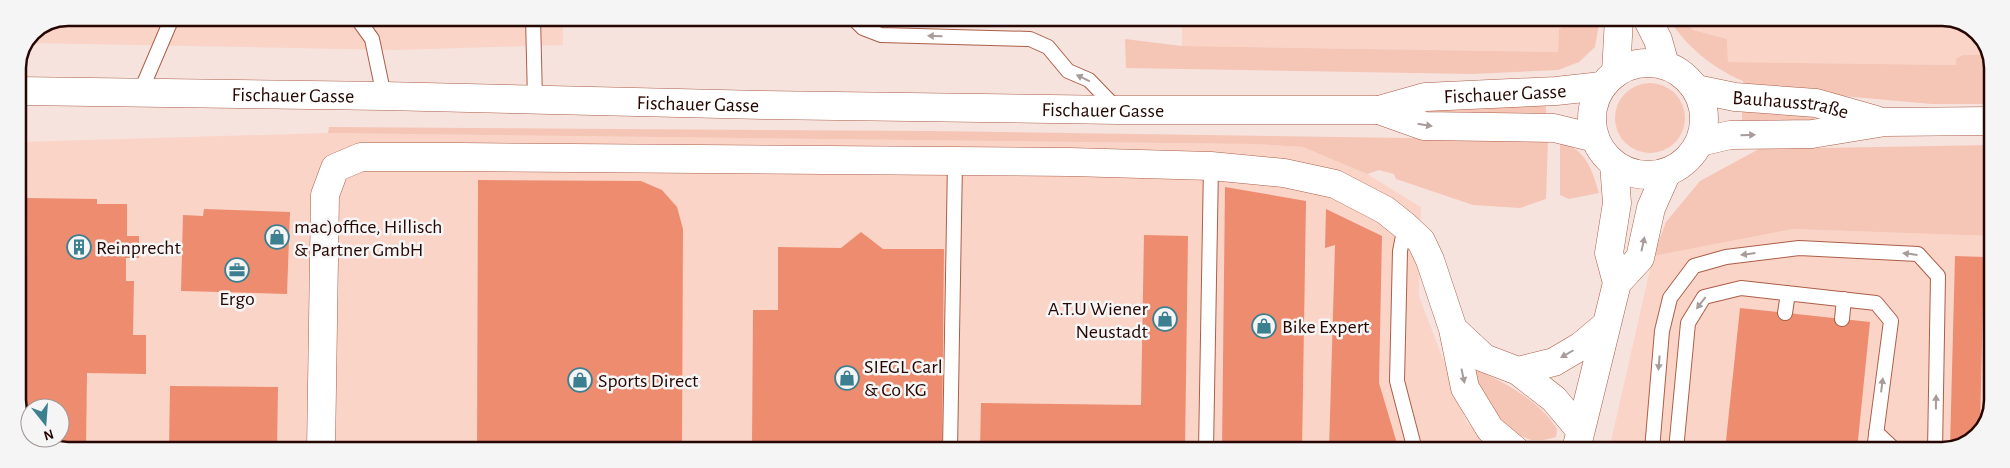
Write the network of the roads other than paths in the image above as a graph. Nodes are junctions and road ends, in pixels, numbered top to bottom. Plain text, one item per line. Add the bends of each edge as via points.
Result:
1 (169, 26) edge
2 (363, 26) edge
3 (533, 26) edge
4 (861, 26) edge
5 (1619, 26) edge
6 (1651, 26) edge
7 (1665, 65) junction
8 (1609, 80) junction
9 (1696, 89) junction
10 (26, 91) edge
11 (140, 93) junction
12 (384, 96) junction
13 (535, 99) junction
14 (1118, 110) junction
15 (1379, 110) junction
16 (1884, 122) junction
17 (1984, 122) edge
18 (1595, 138) junction
19 (1700, 142) junction
20 (955, 162) junction
21 (1614, 164) junction
22 (1211, 166) junction
23 (1667, 172) junction
24 (1405, 226) junction
25 (1617, 283) junction
26 (1788, 294) junction
27 (1844, 299) junction
28 (1785, 313) dead end
29 (1842, 319) dead end
30 (1606, 325) junction
31 (1453, 329) junction
32 (1518, 370) junction
33 (1876, 432) junction
34 (1578, 440) edge
35 (321, 442) edge
36 (950, 442) edge
37 (1206, 442) edge
38 (1413, 442) edge
39 (1505, 442) edge
40 (1653, 442) edge
41 (1677, 442) edge
42 (1875, 442) edge
43 (1880, 442) edge
44 (1887, 442) edge
45 (1935, 442) edge

1 - 11 lane
2 - 12 lane via 372,39
3 - 13 lane
14 -> 4 lane via 1089,80 1068,71 1048,46 1030,39 882,35
5 - 8 main road
6 - 7 main road
7 - 8 main road via 1648,62 1631,66
7 - 9 main road via 1683,75
8 - 15 main road, Fischauer Gasse via 1556,91 1425,97
8 - 18 main road via 1594,102
9 - 16 main road, Bauhausstraße via 1735,97 1816,103
9 - 19 main road via 1703,106
10 - 11 main road, Fischauer Gasse
11 - 12 main road, Fischauer Gasse
12 - 13 main road, Fischauer Gasse
13 - 14 main road, Fischauer Gasse
14 - 15 main road, Fischauer Gasse
15 -> 18 main road, Fischauer Gasse via 1424,126 1554,128
16 - 17 main road, Bauhausstraße
19 -> 16 main road, Bauhausstraße via 1730,135 1812,134
18 - 21 main road via 1602,152
19 - 23 main road via 1687,160
20 - 22 main road
20 - 35 main road via 360,157 335,168 325,195
20 - 36 lane
21 - 23 main road via 1631,173 1649,176
21 - 25 main road via 1617,203 1609,253
22 - 24 main road via 1284,173 1335,184 1384,210
22 - 37 lane
25 -> 23 main road via 1640,258 1651,208
24 - 31 main road via 1420,241 1430,260
24 - 38 lane via 1400,252 1397,382
25 - 30 main road
26 - 27 lane
26 - 28 lane
26 -> 41 lane via 1741,288 1704,297 1688,324
27 - 29 lane
33 -> 27 lane via 1890,321 1876,303
30 -> 32 main road via 1581,346 1554,362
30 - 34 main road
31 - 32 main road via 1484,358
31 -> 39 main road via 1465,388 1490,429
32 - 34 main road via 1554,399
33 - 42 lane
33 - 43 lane
33 - 44 lane
45 -> 40 lane via 1938,276 1918,254 1800,248 1726,257 1694,266 1670,298 1662,332

